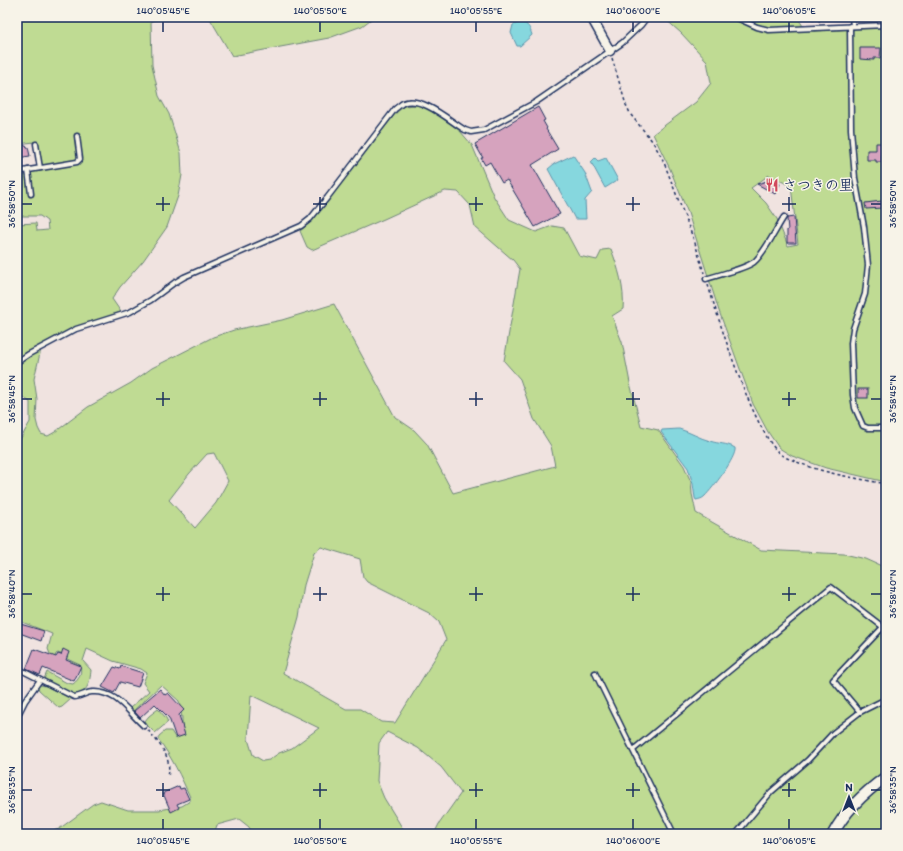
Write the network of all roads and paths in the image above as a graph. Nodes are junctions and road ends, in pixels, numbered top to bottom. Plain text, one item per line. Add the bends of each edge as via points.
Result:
1 (591, 17) edge
2 (647, 17) edge
3 (735, 17) edge
4 (823, 17) edge
5 (852, 17) edge
6 (827, 20) dead end
7 (886, 25) edge
8 (851, 26) junction
9 (610, 50) junction
10 (77, 136) dead end
11 (36, 144) dead end
12 (40, 168) junction
13 (28, 170) junction
14 (17, 172) edge
15 (31, 194) dead end
16 (784, 217) dead end
17 (706, 279) junction
18 (17, 362) edge
19 (886, 428) edge
20 (886, 484) edge
21 (17, 668) edge
22 (595, 673) dead end
23 (40, 680) junction
24 (886, 699) edge
25 (860, 712) junction
26 (17, 717) edge
27 (144, 726) joint
28 (633, 750) junction
29 (168, 777) dead end
30 (886, 777) edge
31 (674, 834) edge
32 (736, 834) edge
33 (834, 834) edge

1 - 9 street
2 - 9 lane via 630,36
3 - 8 lane via 769,30
4 - 6 path
5 - 8 lane
7 - 8 lane
8 - 19 lane via 851,129 855,178 868,265 865,294 851,342 853,395 855,408 863,426
9 - 17 path via 626,106 663,160
9 - 18 lane via 536,102 484,130 465,130 429,106 419,102 404,103 396,109 310,219 301,226 184,277 130,312 76,329
10 - 12 lane via 80,159 77,162
11 - 12 lane
12 - 13 lane
13 - 14 lane
13 - 15 lane
16 - 17 lane via 752,263
17 - 20 path via 750,404 775,448 783,456 824,471
21 - 23 lane
22 - 28 lane
23 - 26 lane
23 - 27 lane via 74,698 93,691 113,696
24 - 25 lane
25 - 28 lane via 833,680 883,627 831,587
25 - 32 lane via 833,733 808,760 771,792
27 - 29 path via 161,746 169,762
28 - 31 lane
30 - 33 street via 870,788 849,810

